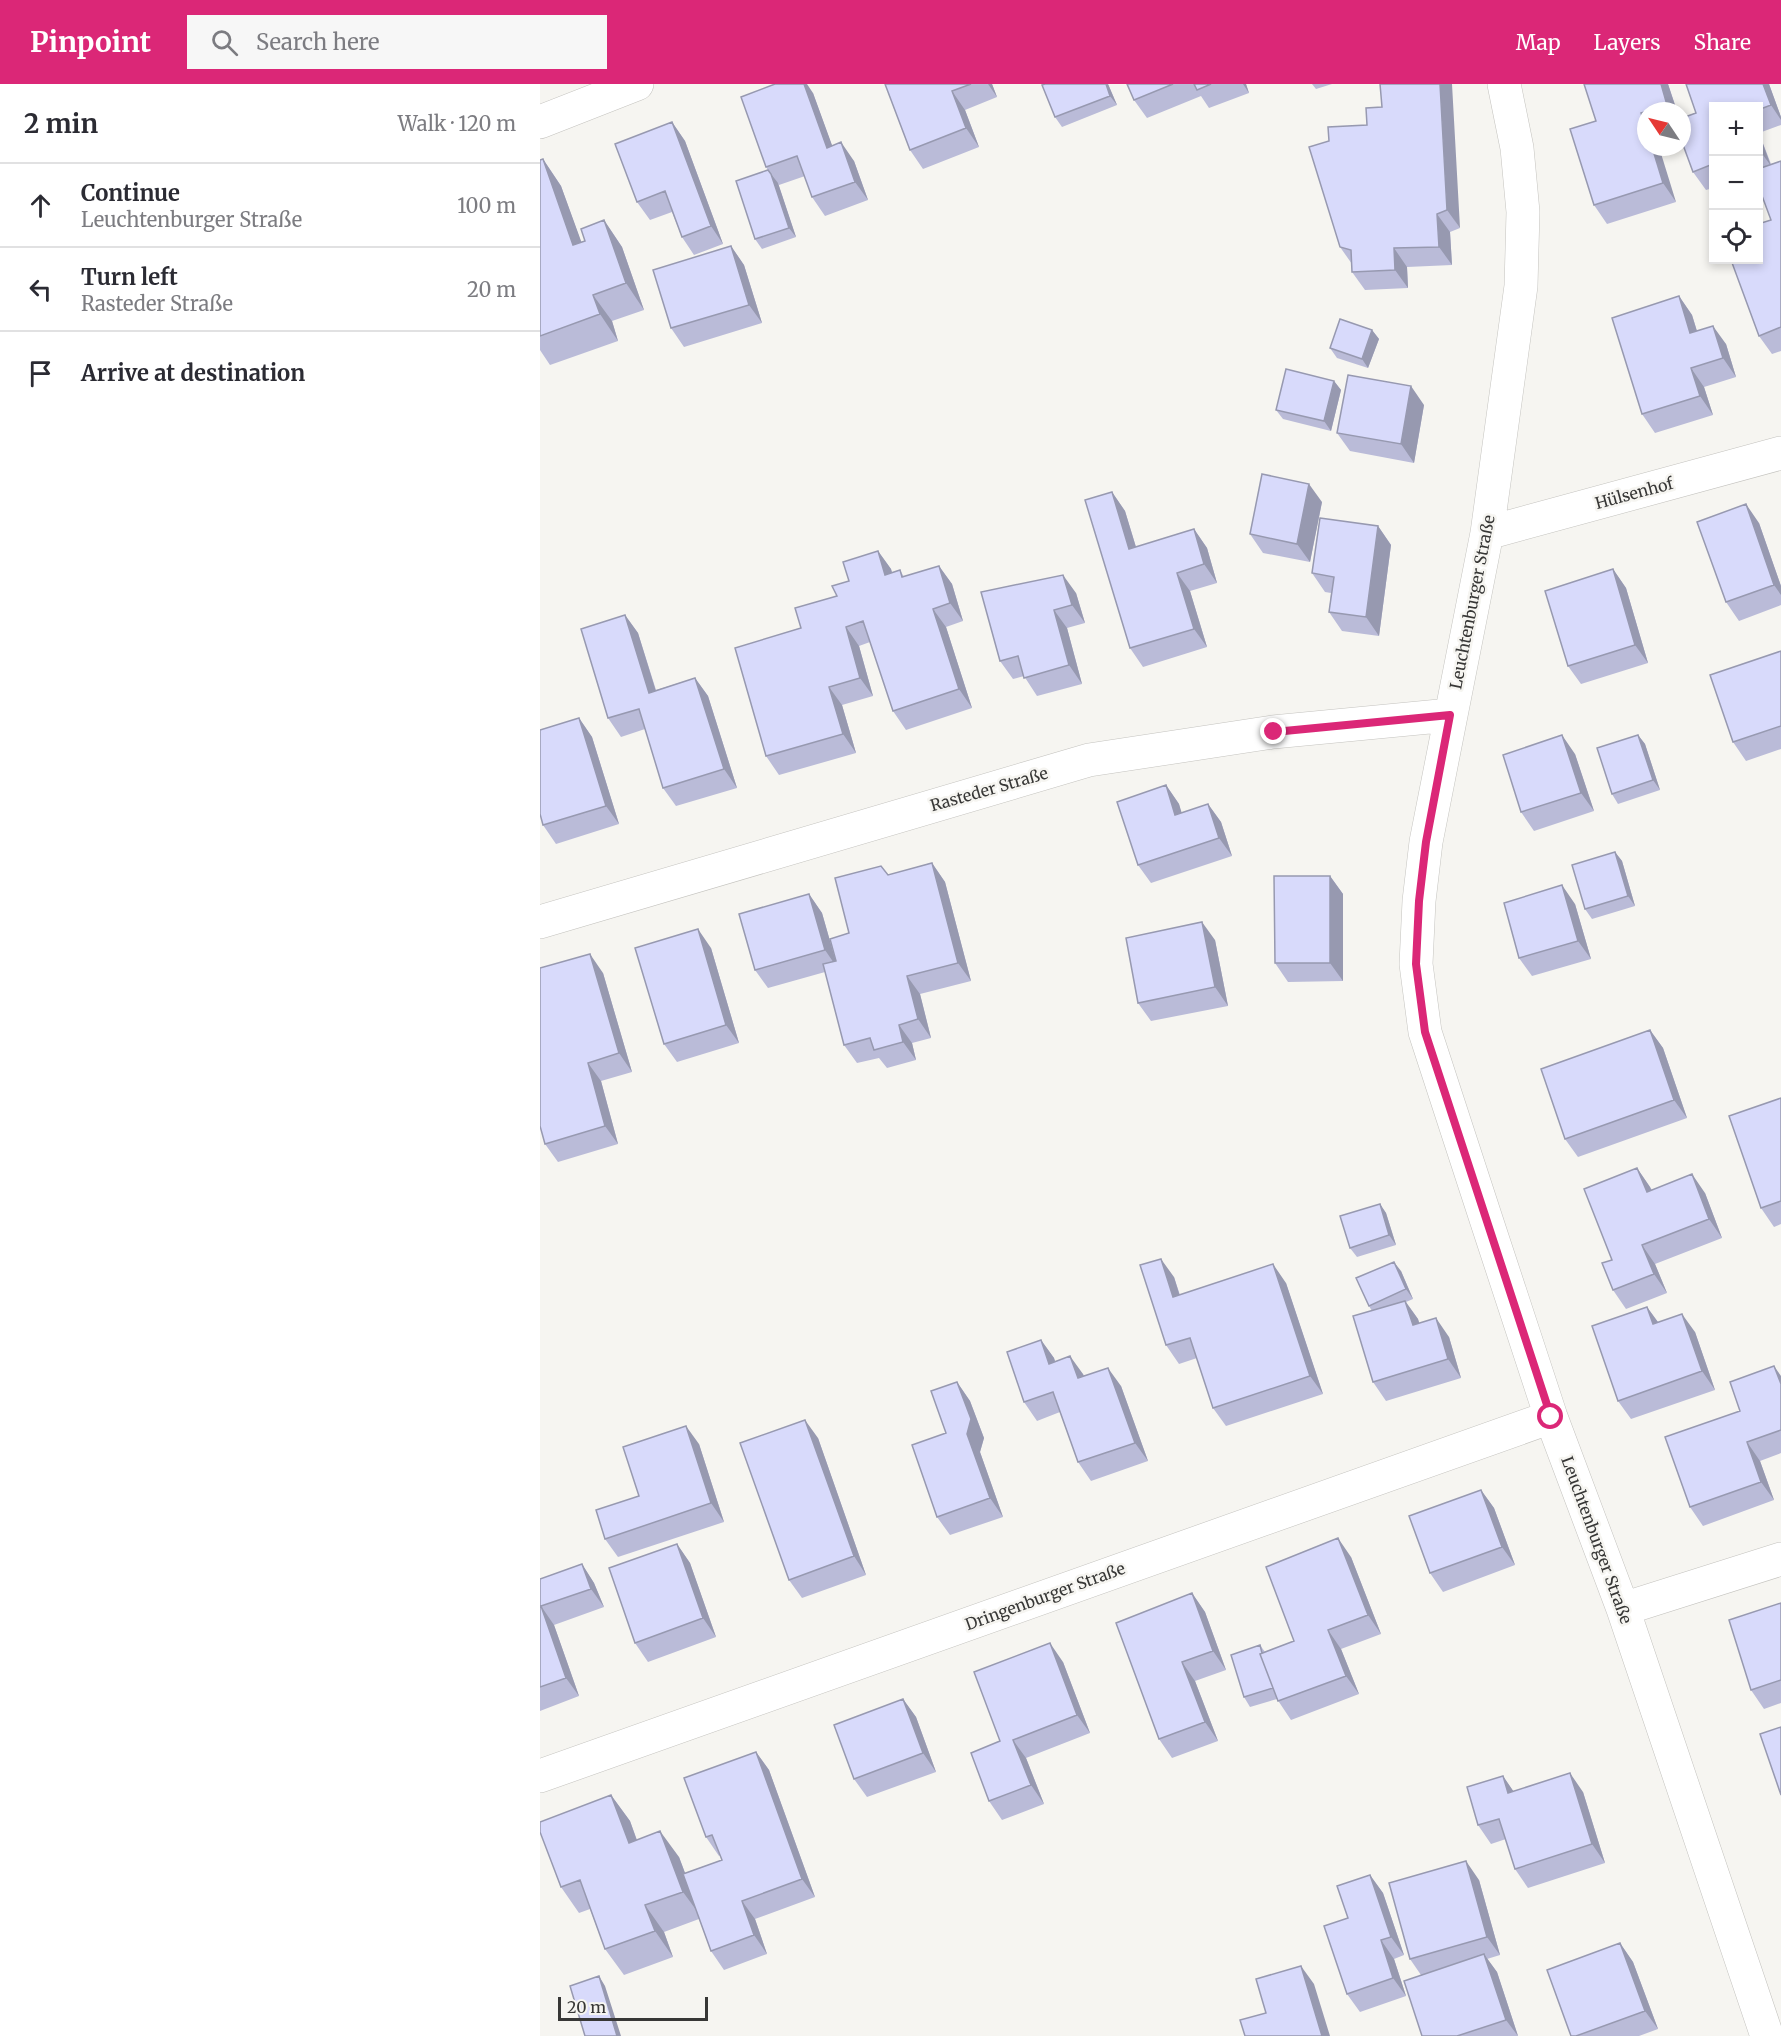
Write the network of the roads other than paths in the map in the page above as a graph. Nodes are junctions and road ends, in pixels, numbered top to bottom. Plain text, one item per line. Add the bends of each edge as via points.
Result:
1 (637, 84) edge
2 (1504, 84) edge
3 (540, 122) edge
4 (1781, 453) edge
5 (1487, 533) junction
6 (1450, 715) junction
7 (540, 922) edge
8 (1551, 1417) junction
9 (1781, 1559) edge
10 (1623, 1609) junction
11 (540, 1776) edge
12 (1767, 2036) edge

1 - 3 street
2 - 5 street, Leuchtenburger Straße via 1517,148 1523,212 1521,286
4 - 5 street, Hülsenhof
5 - 6 street, Leuchtenburger Straße
6 - 7 street, Rasteder Straße via 1274,732 1089,760
6 - 8 street, Leuchtenburger Straße via 1419,901 1416,964 1425,1032
8 - 10 street, Leuchtenburger Straße
8 - 11 street, Dringenburger Straße
9 - 10 street
10 - 12 street, Leuchtenburger Straße

